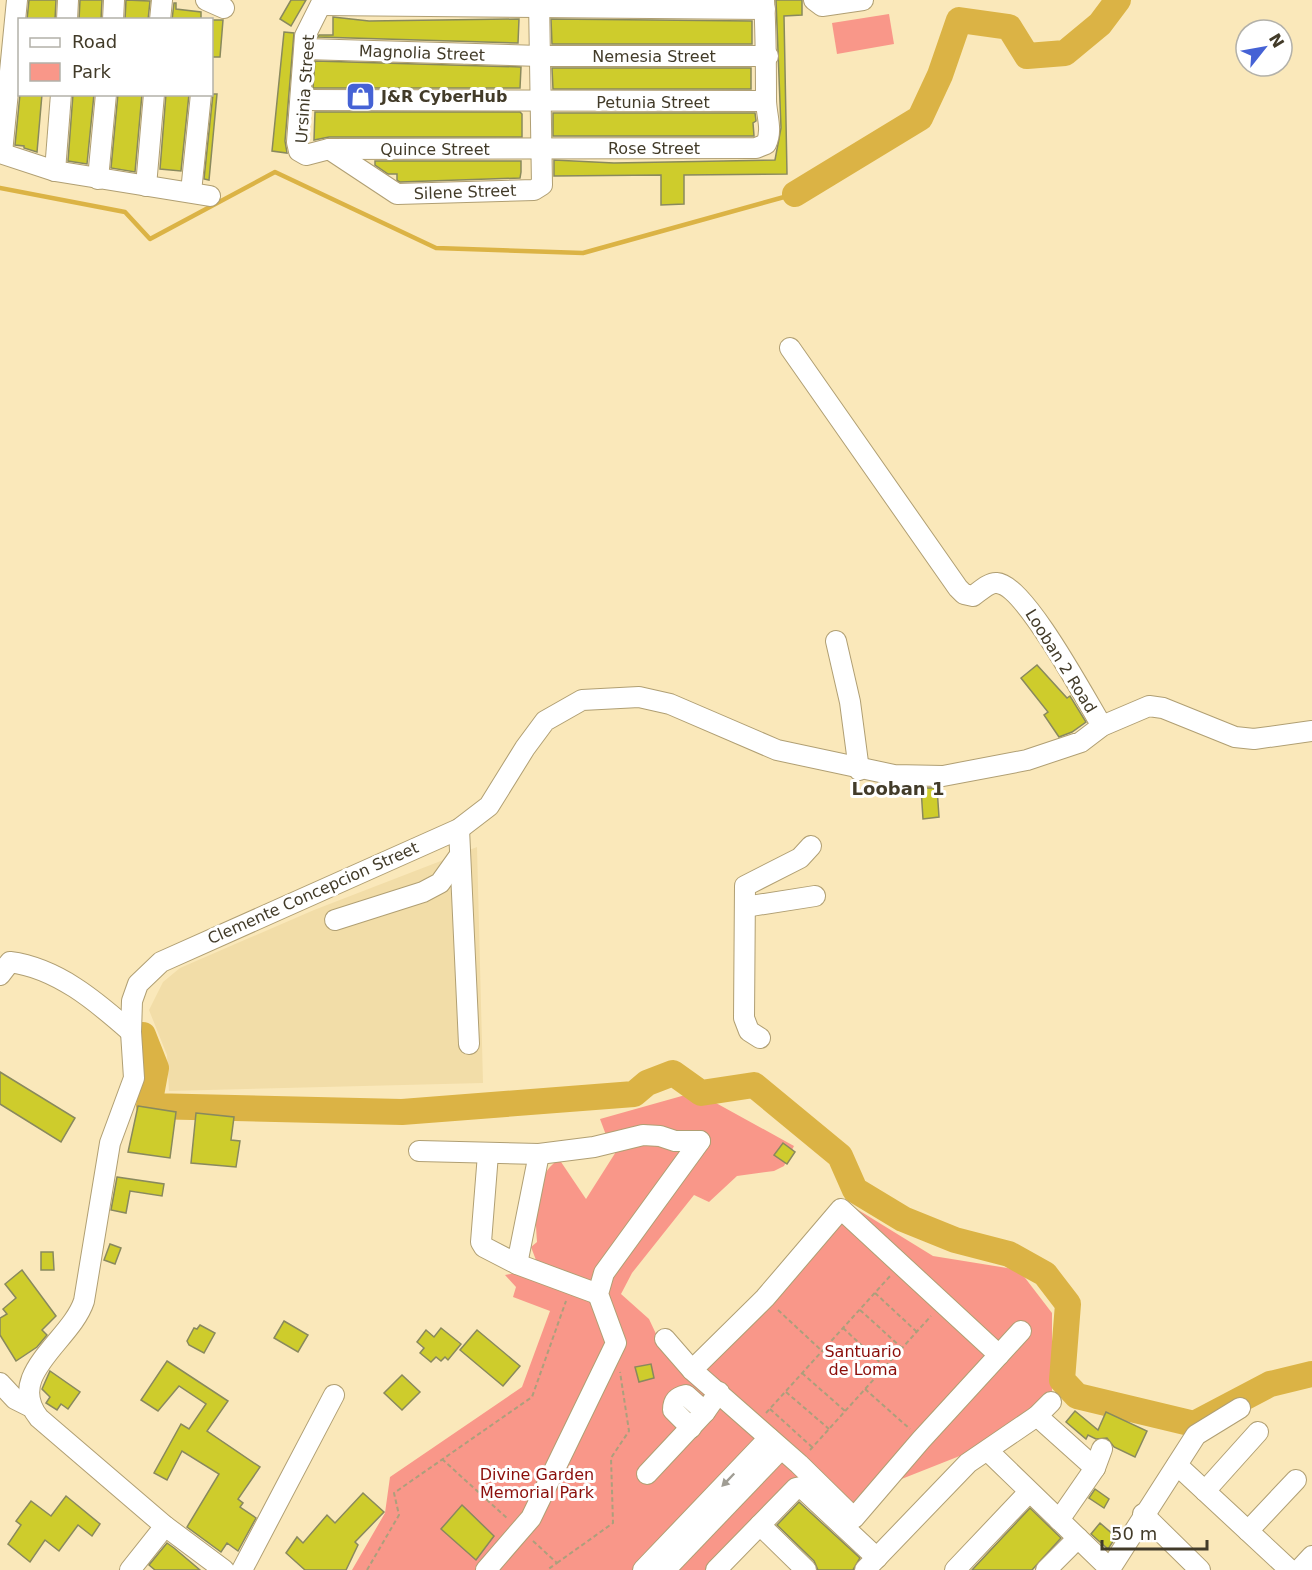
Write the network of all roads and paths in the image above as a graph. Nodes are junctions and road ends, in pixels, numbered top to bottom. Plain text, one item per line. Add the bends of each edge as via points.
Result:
1 (17, 0) edge
2 (68, 0) edge
3 (114, 0) edge
4 (162, 0) edge
5 (814, 0) edge
6 (863, 0) edge
7 (322, 2) edge
8 (539, 3) edge
9 (765, 4) edge
10 (67, 18) edge
11 (113, 18) edge
12 (160, 18) edge
13 (304, 49) junction
14 (540, 56) junction
15 (768, 56) junction
16 (61, 96) edge
17 (106, 96) edge
18 (154, 96) edge
19 (201, 96) edge
20 (302, 100) junction
21 (766, 101) junction
22 (540, 103) junction
23 (541, 148) junction
24 (329, 149) junction
25 (1, 153) edge
26 (55, 171) junction
27 (98, 179) junction
28 (146, 186) junction
29 (790, 348) dead end
30 (836, 641) dead end
31 (1102, 726) junction
32 (1312, 732) edge
33 (859, 770) junction
34 (459, 829) junction
35 (812, 846) dead end
36 (460, 855) junction
37 (815, 896) dead end
38 (752, 906) dead end
39 (335, 920) dead end
40 (0, 975) edge
41 (130, 1032) junction
42 (760, 1038) dead end
43 (468, 1044) dead end
44 (419, 1151) dead end
45 (488, 1154) junction
46 (539, 1154) junction
47 (517, 1264) junction
48 (900, 1264) junction
49 (572, 1285) junction
50 (875, 1293) junction
51 (598, 1294) junction
52 (765, 1298) junction
53 (942, 1302) junction
54 (860, 1310) junction
55 (843, 1328) junction
56 (1021, 1331) dead end
57 (916, 1332) junction
58 (665, 1339) dead end
59 (616, 1343) junction
60 (902, 1348) junction
61 (823, 1351) junction
62 (999, 1355) junction
63 (885, 1367) junction
64 (692, 1370) junction
65 (802, 1373) junction
66 (0, 1383) edge
67 (865, 1389) junction
68 (719, 1392) junction
69 (786, 1392) junction
70 (334, 1395) dead end
71 (1051, 1402) dead end
72 (29, 1406) junction
73 (1240, 1408) dead end
74 (770, 1409) junction
75 (705, 1412) junction
76 (845, 1412) junction
77 (1037, 1416) junction
78 (691, 1428) junction
79 (829, 1429) junction
80 (1258, 1432) dead end
81 (768, 1437) junction
82 (921, 1440) junction
83 (813, 1447) junction
84 (1102, 1449) dead end
85 (988, 1451) junction
86 (441, 1459) junction
87 (799, 1464) junction
88 (1177, 1465) junction
89 (1095, 1468) junction
90 (647, 1474) dead end
91 (1296, 1480) dead end
92 (1205, 1491) junction
93 (1029, 1492) junction
94 (1143, 1514) junction
95 (1059, 1520) junction
96 (760, 1525) junction
97 (165, 1526) junction
98 (520, 1530) junction
99 (1248, 1531) junction
100 (686, 1535) junction
101 (1078, 1538) junction
102 (1312, 1556) edge
103 (557, 1563) junction
104 (871, 1564) edge
105 (1109, 1567) edge
106 (132, 1569) edge
107 (719, 1569) edge
108 (225, 1570) edge
109 (242, 1570) edge
110 (367, 1570) edge
111 (486, 1570) edge
112 (547, 1570) edge
113 (643, 1570) edge
114 (665, 1570) edge
115 (806, 1570) edge
116 (955, 1570) edge
117 (1046, 1570) edge
118 (1200, 1570) edge
119 (1290, 1570) edge
120 (1299, 1570) edge

1 - 25 street
2 - 10 street
3 - 11 street
4 - 12 street
5 - 6 street via 822,6
7 - 8 street
7 - 13 street, Ursinia Street via 305,36
8 - 9 street
8 - 14 street
9 - 15 street
13 - 14 street, Magnolia Street
13 - 20 street, Ursinia Street
14 - 15 street, Nemesia Street
14 - 22 street
15 - 21 street
16 - 26 street
17 - 27 street
18 - 28 street
19 - 28 street via 200,194
20 - 22 street, Petunia Street
20 - 24 street, Ursinia Street via 299,151 306,155
21 - 22 street, Petunia Street
21 - 23 street, Rose Street via 770,134 766,144 756,148
22 - 23 street
23 - 24 street, Quince Street
23 - 24 street, Silene Street via 542,185 534,190 397,194
25 - 26 street
26 - 27 street
27 - 28 street
29 - 31 street, Looban 2 Road via 958,588 973,596 998,583 1018,598 1035,615
30 - 33 street via 850,702
31 - 32 street, Looban 2 Road via 1149,706 1235,737 1254,740
31 - 33 street, Clemente Concepcion Street via 1081,742 1057,752 991,768 943,776 894,776
33 - 34 street, Clemente Concepcion Street via 777,750 670,704 639,697 582,700 545,721 489,806
34 - 36 street
34 - 41 street, Clemente Concepcion Street via 160,962 138,984 132,1001
35 - 42 street via 800,858 745,886 744,1018 748,1031
36 - 39 street via 440,883 423,892
36 - 43 street
37 - 38 street
40 - 41 street via 10,962 55,976 94,1000
41 - 72 street, Clemente Concepcion Street via 134,1078 110,1143 84,1301 79,1316 31,1376
44 - 45 street
45 - 46 street
45 - 47 street via 481,1242 488,1250
46 - 47 street
46 - 51 street via 643,1135 700,1141 604,1273
47 - 49 street
48 - 50 path
48 - 52 street via 841,1209
48 - 53 street
49 - 51 street
49 - 86 path via 532,1397
50 - 54 path
50 - 57 path
51 - 59 street
52 - 61 path
52 - 64 street
53 - 57 path
53 - 62 street
54 - 55 path
54 - 60 path
55 - 61 path
55 - 63 path
56 - 62 street
57 - 60 path
58 - 64 street
59 - 98 street via 531,1518
59 - 103 path via 629,1431 611,1458 613,1522
60 - 63 path
61 - 65 path
62 - 82 street
63 - 67 path
64 - 68 street
65 - 69 path
65 - 76 path
66 - 72 street
67 - 76 path
67 - 82 path
68 - 75 street
68 - 81 street
69 - 74 path
69 - 79 path
70 - 109 street
71 - 77 street
72 - 97 street
73 - 88 street via 1196,1435
74 - 81 path
74 - 83 path
75 - 78 street
75 - 78 street via 686,1395 679,1396 673,1410
76 - 79 path
77 - 85 street
77 - 89 street
78 - 90 street
79 - 83 path
80 - 92 street
81 - 87 street
81 - 100 street
82 - 87 street via 854,1518
83 - 87 path
84 - 89 street
85 - 93 street
85 - 104 street via 968,1462
86 - 98 path
86 - 110 path via 394,1493 399,1515
88 - 92 street
88 - 94 street
89 - 95 street
91 - 99 street
92 - 99 street
93 - 95 street
93 - 116 street
94 - 105 street via 1130,1540
94 - 118 street
95 - 101 street
96 - 104 street via 796,1488 805,1490
96 - 107 street
96 - 115 street
97 - 106 street
97 - 108 street
98 - 103 path
98 - 111 street
99 - 119 street
100 - 113 street
100 - 114 street
101 - 105 street
101 - 117 street
102 - 120 street
103 - 112 path

